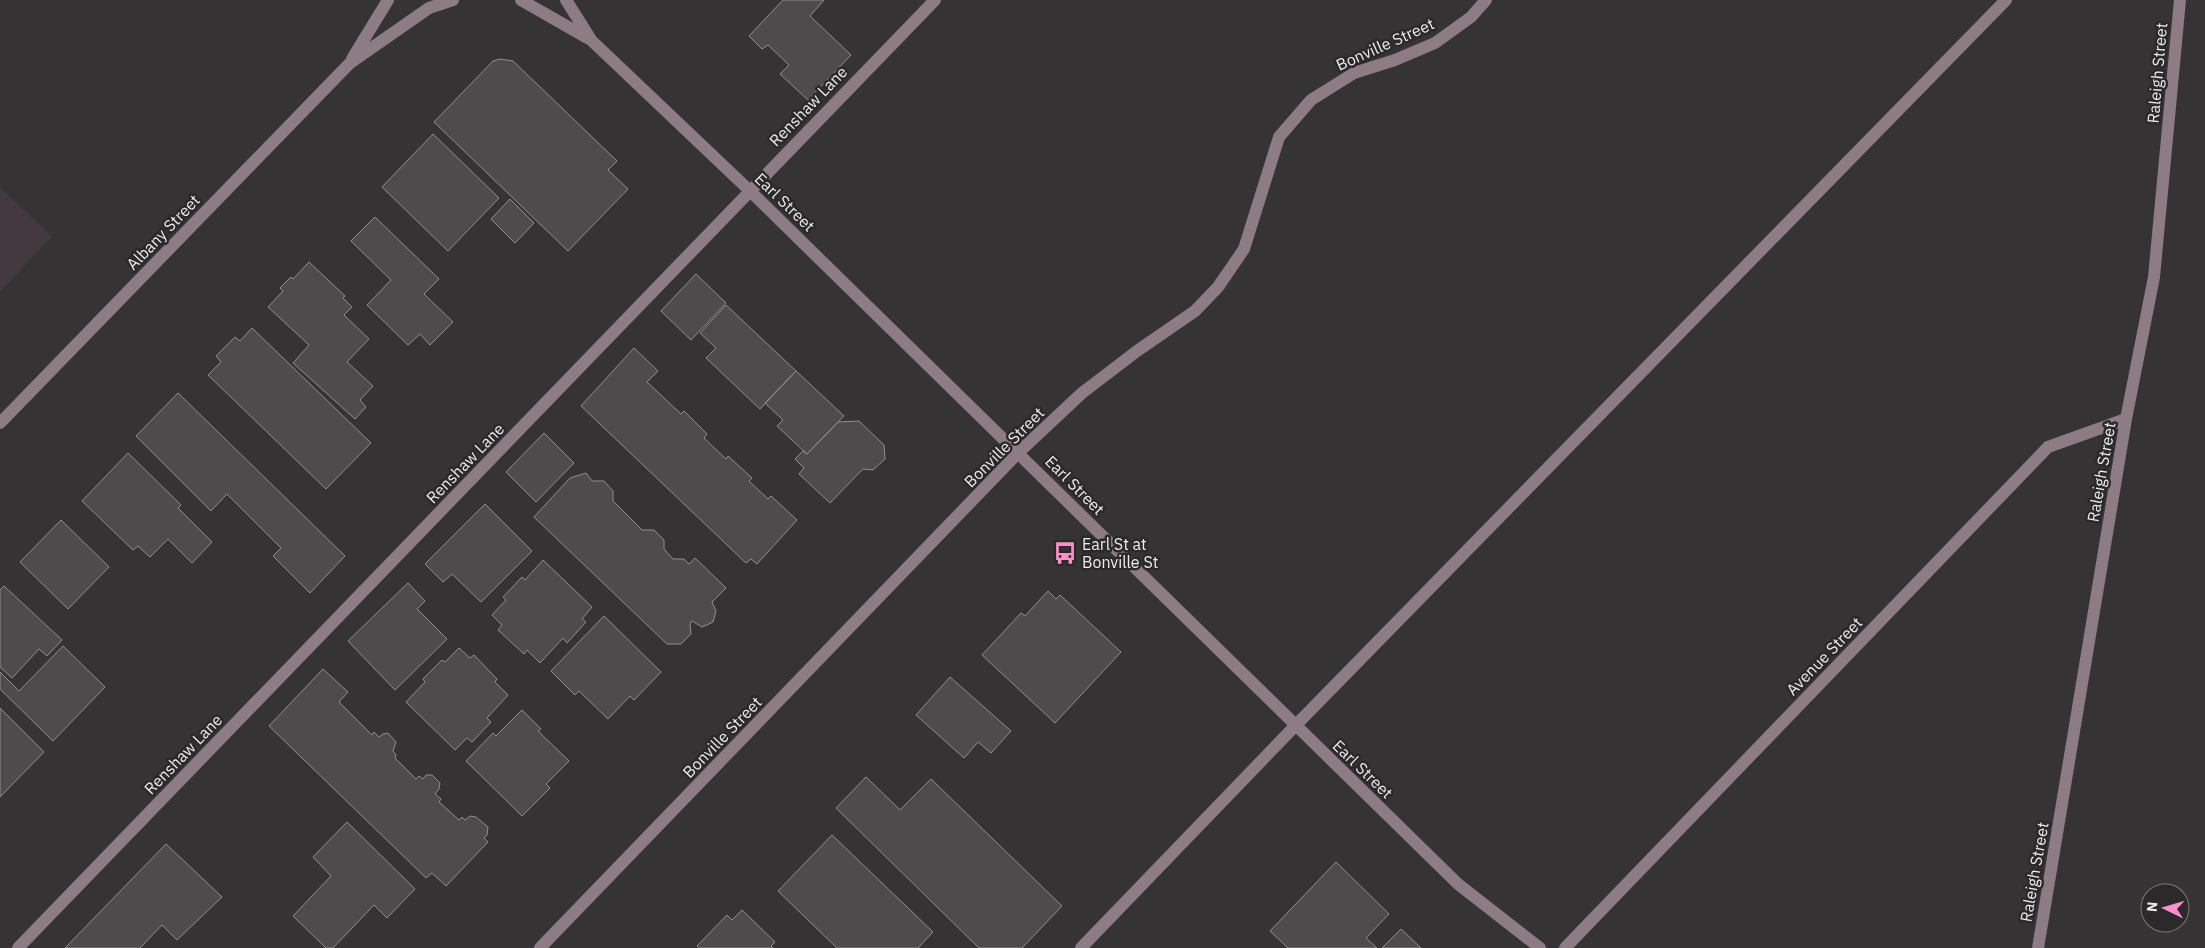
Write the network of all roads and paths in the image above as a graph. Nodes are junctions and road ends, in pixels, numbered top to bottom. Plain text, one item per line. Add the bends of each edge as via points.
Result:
1 (388, 0) edge
2 (453, 0) edge
3 (522, 0) edge
4 (566, 0) edge
5 (935, 0) edge
6 (1486, 0) edge
7 (2006, 0) edge
8 (2180, 0) edge
9 (592, 40) junction
10 (350, 63) junction
11 (749, 190) junction
12 (2126, 419) junction
13 (0, 423) edge
14 (1019, 452) junction
15 (1295, 726) junction
16 (18, 948) edge
17 (540, 948) edge
18 (1081, 948) edge
19 (1540, 948) edge
20 (1565, 948) edge
21 (2038, 948) edge

1 - 10 street, Albany Street
2 - 10 street, Albany Street via 429,8
3 - 9 street, Earl Street
4 - 9 street, Earl Street
5 - 11 street, Renshaw Lane
6 - 14 street, Bonville Street via 1471,17 1434,43 1354,73 1310,100 1279,137 1244,250 1218,287 1194,311 1082,393
7 - 15 street
8 - 12 street, Raleigh Street via 2154,277
9 - 11 street, Earl Street
10 - 13 street, Albany Street
11 - 14 street, Earl Street
11 - 16 street, Renshaw Lane
12 - 20 street, Avenue Street via 2048,447
12 - 21 street, Raleigh Street
14 - 15 street, Earl Street
14 - 17 street, Bonville Street
15 - 18 street
15 - 19 street, Earl Street via 1458,884

